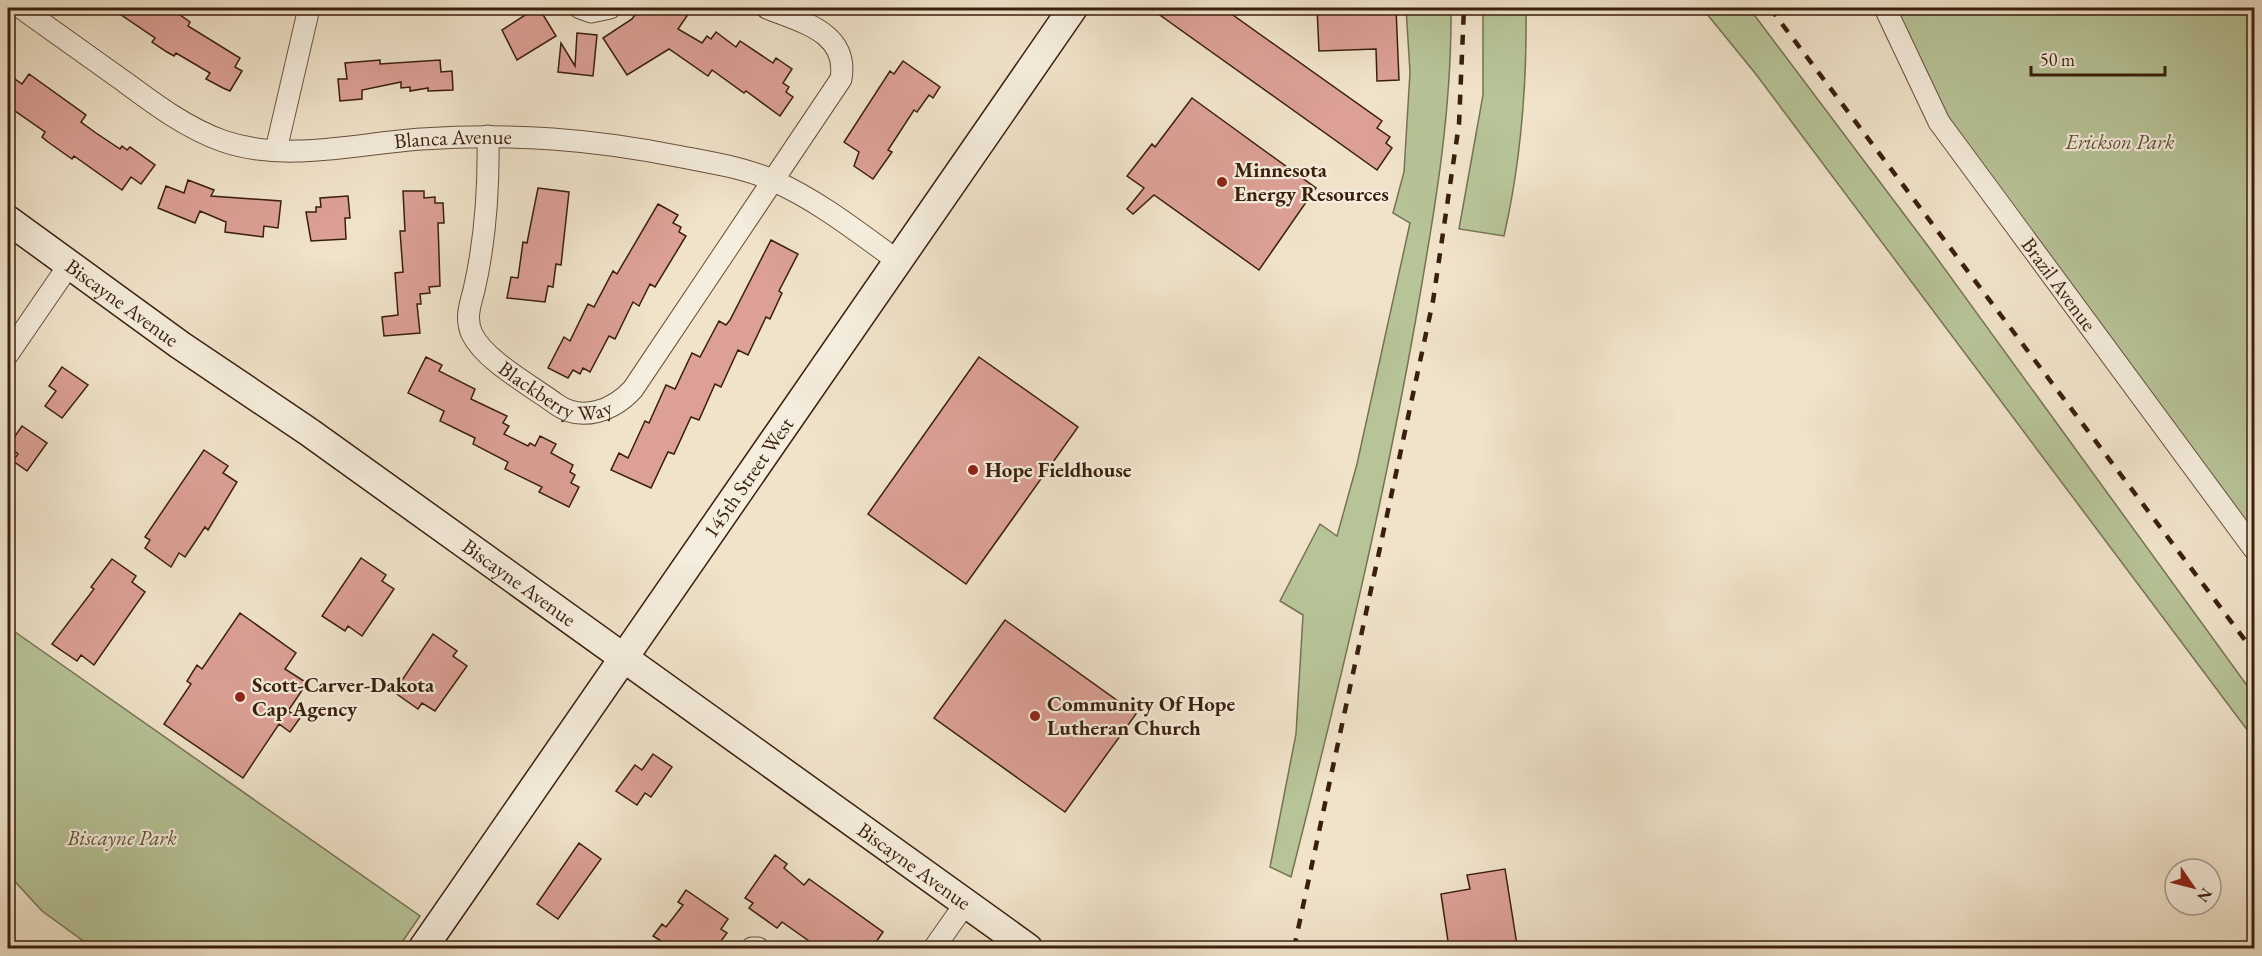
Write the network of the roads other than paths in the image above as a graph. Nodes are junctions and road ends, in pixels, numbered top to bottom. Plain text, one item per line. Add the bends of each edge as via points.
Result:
1 (21, 8) edge
2 (309, 8) edge
3 (580, 8) edge
4 (610, 8) edge
5 (767, 8) edge
6 (1073, 8) edge
7 (1885, 8) edge
8 (488, 136) junction
9 (276, 150) junction
10 (774, 181) junction
11 (8, 220) edge
12 (898, 261) junction
13 (69, 265) junction
14 (8, 354) edge
15 (2254, 549) edge
16 (621, 657) junction
17 (965, 903) junction
18 (423, 948) edge
19 (752, 948) edge
20 (758, 948) edge
21 (934, 948) edge
22 (1028, 948) edge

1 - 9 street, Blanca Avenue via 180,121 224,141
2 - 9 street
3 - 4 street via 591,12
5 - 10 street, Blackberry Way via 828,36 842,62 836,89
6 - 12 street, 145th Street West
7 - 15 street, Brazil Avenue via 1939,122
8 - 9 street, Blanca Avenue
8 - 10 street, Blanca Avenue via 569,139 649,150 743,170
8 - 10 street, Blackberry Way via 487,223 469,310 472,334 489,356 560,407 573,411 601,412 633,389
10 - 12 street, Blanca Avenue via 803,196
11 - 13 street, Biscayne Avenue
12 - 16 street, 145th Street West
13 - 14 street
13 - 16 street, Biscayne Avenue
16 - 17 street, Biscayne Avenue
16 - 18 street, 145th Street West
17 - 21 street
17 - 22 street, Biscayne Avenue
19 - 20 street

